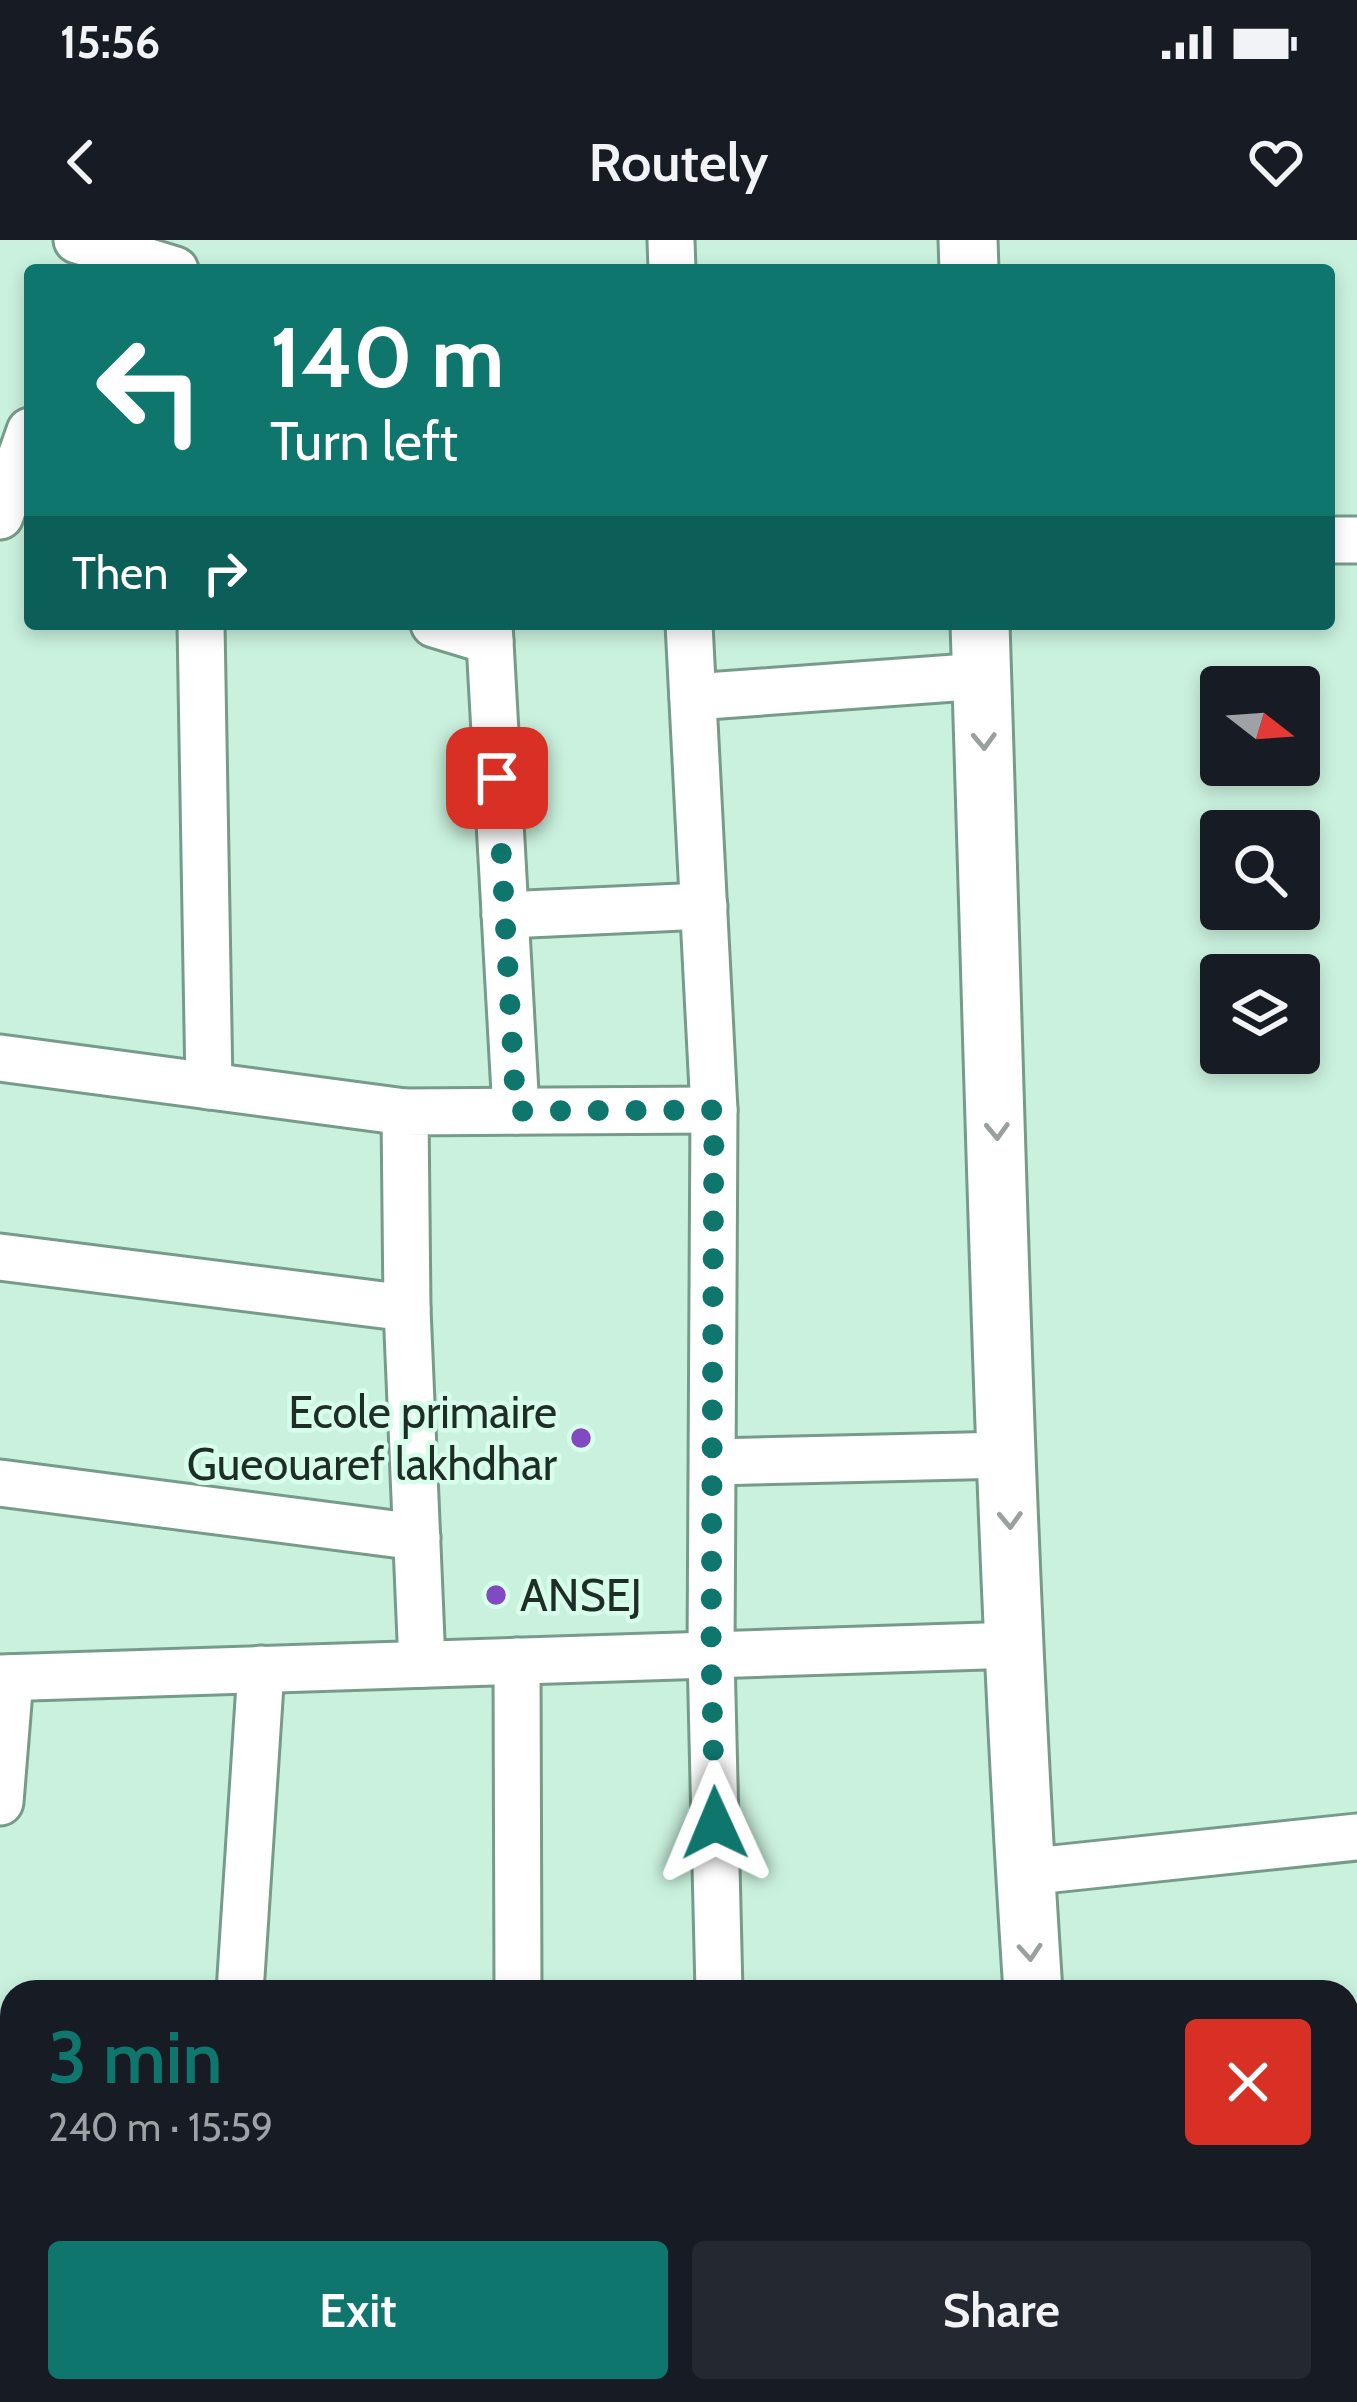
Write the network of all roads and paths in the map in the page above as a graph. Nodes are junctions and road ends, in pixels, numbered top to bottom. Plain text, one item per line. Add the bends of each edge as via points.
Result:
1 (88, 252) edge
2 (147, 264) edge
3 (24, 451) edge
4 (10, 499) edge
5 (201, 630) edge
6 (689, 630) edge
7 (489, 633) edge
8 (981, 650) edge
9 (693, 697) junction
10 (704, 906) junction
11 (505, 915) junction
12 (0, 1058) edge
13 (209, 1086) junction
14 (714, 1110) junction
15 (516, 1111) junction
16 (405, 1112) junction
17 (0, 1257) edge
18 (407, 1308) junction
19 (1008, 1454) junction
20 (713, 1462) junction
21 (0, 1483) edge
22 (417, 1537) junction
23 (1016, 1645) junction
24 (711, 1655) junction
25 (518, 1660) junction
26 (422, 1664) junction
27 (261, 1670) junction
28 (5, 1678) edge
29 (0, 1802) edge
30 (1357, 1838) edge
31 (1025, 1872) junction
32 (241, 1980) edge
33 (518, 1980) edge
34 (719, 1980) edge
35 (1032, 1980) edge

1 - 2 street
3 - 4 street
5 - 13 street
6 - 9 street
7 - 11 street
8 - 9 street
8 -> 19 main road
9 - 10 street
10 - 11 street
10 - 14 street
11 - 15 street
12 - 13 street
13 - 16 street
14 - 15 street
14 - 20 street
15 - 16 street
16 - 18 street
17 - 18 street
18 - 22 street
19 - 20 street
19 -> 23 main road
20 - 24 street
21 - 22 street
22 - 26 street
23 - 24 street
23 - 31 main road
24 - 25 street
24 - 34 street
25 - 26 street
25 - 33 street
26 - 27 street
27 - 28 street
27 - 32 street
28 - 29 street
30 - 31 street
31 -> 35 main road

